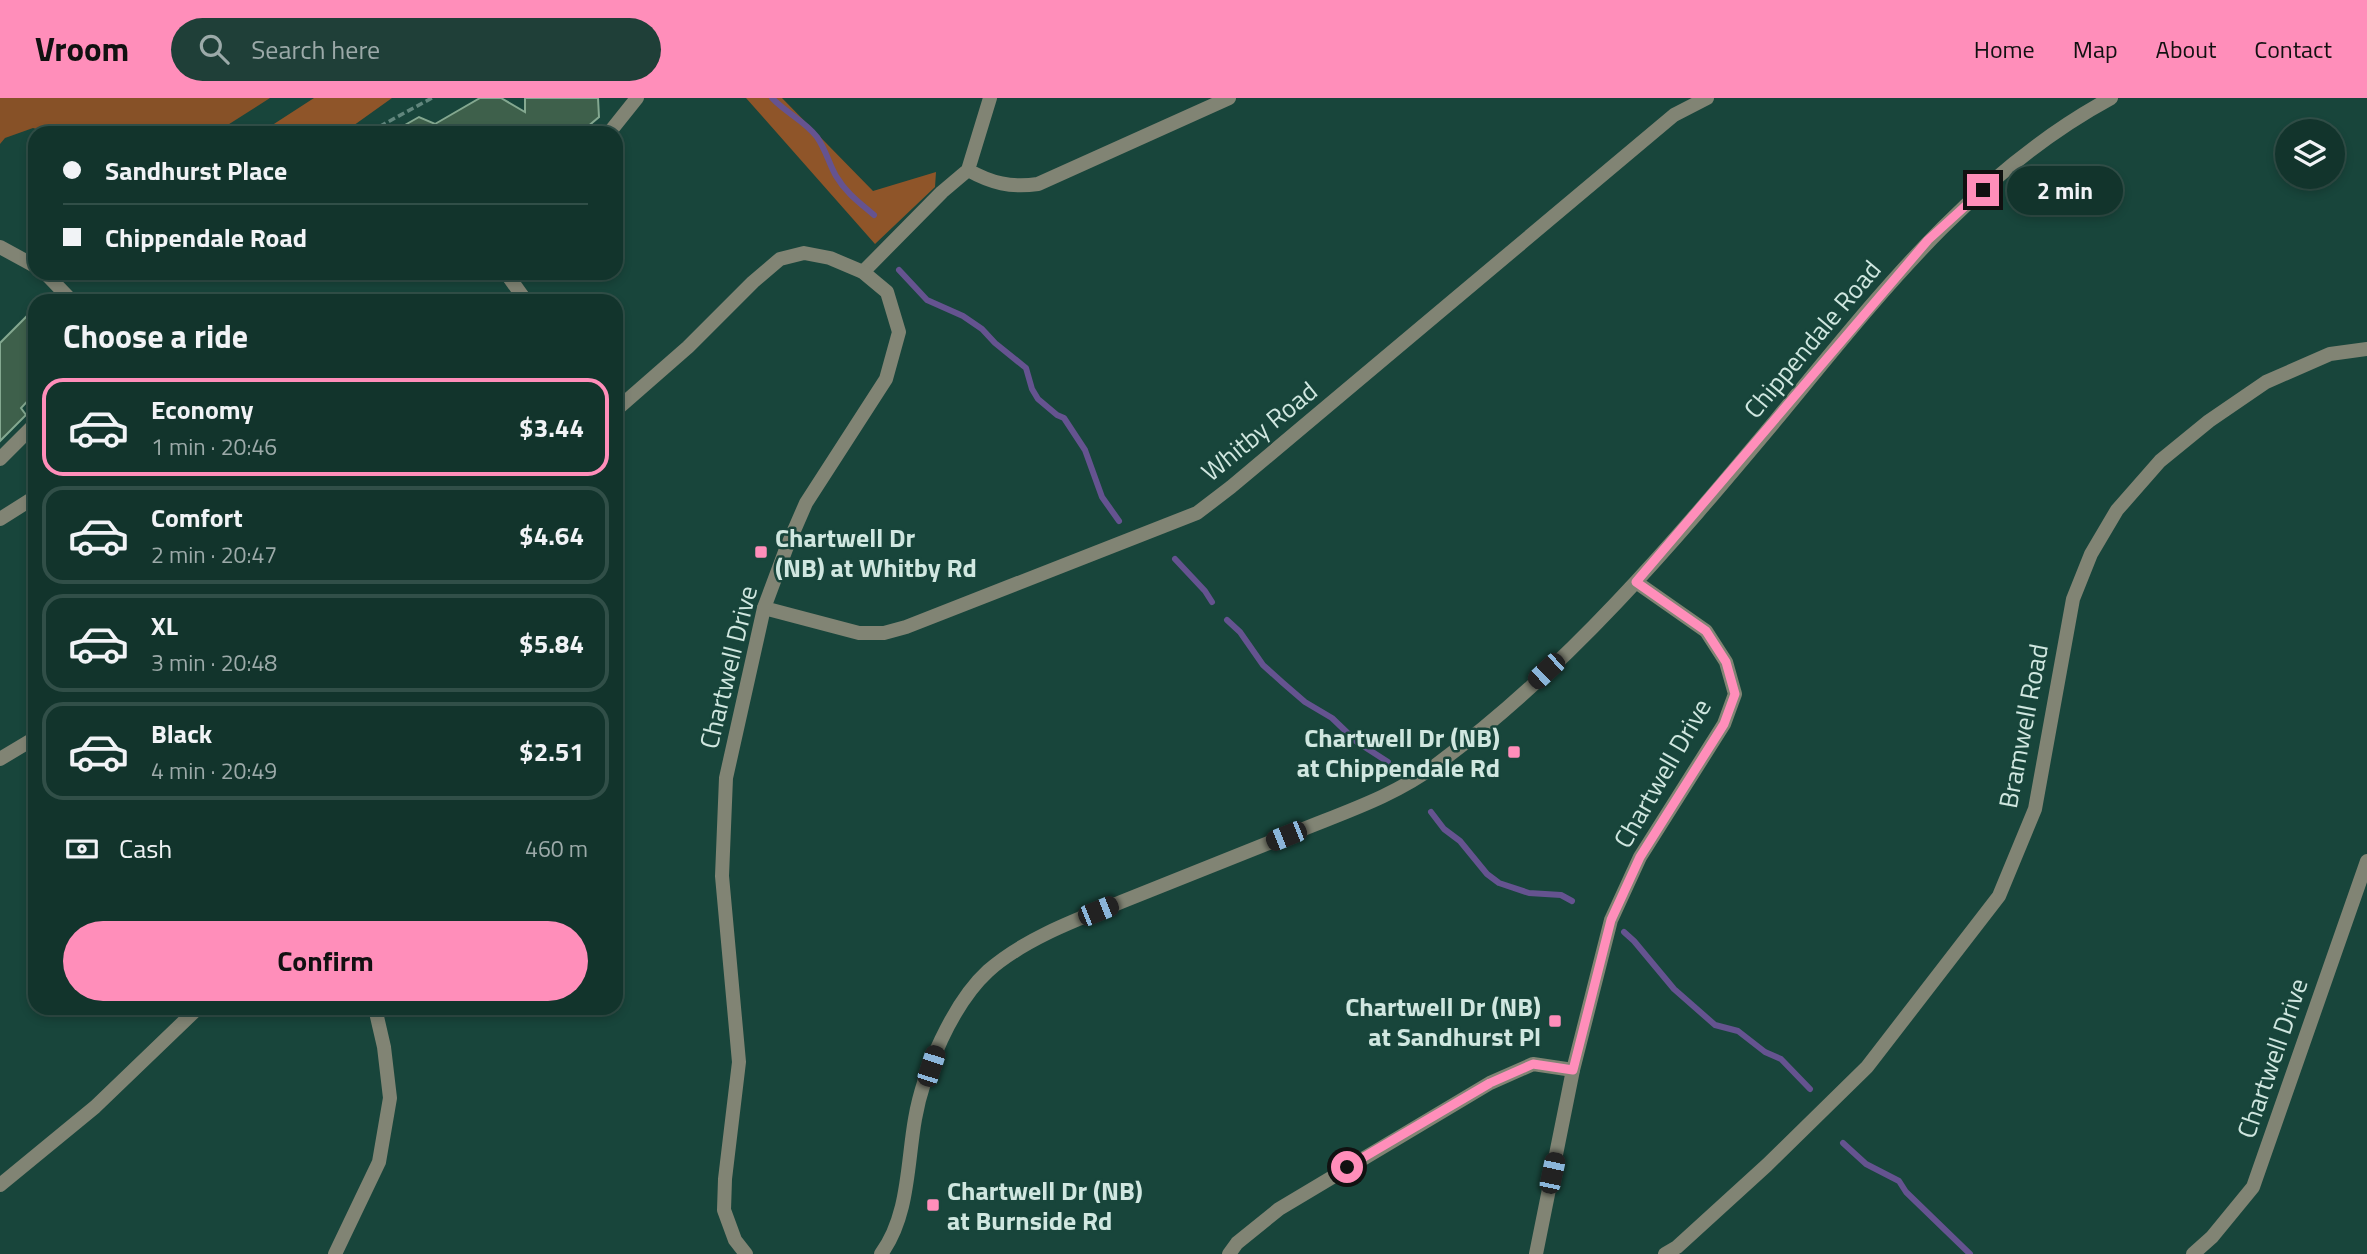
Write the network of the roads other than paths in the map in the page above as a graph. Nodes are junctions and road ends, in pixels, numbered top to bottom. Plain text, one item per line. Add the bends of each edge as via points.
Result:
1 (637, 98) edge
2 (990, 98) edge
3 (1229, 98) edge
4 (1707, 98) edge
5 (2111, 98) edge
6 (615, 126) edge
7 (968, 170) junction
8 (0, 247) edge
9 (28, 262) edge
10 (863, 272) junction
11 (52, 280) edge
12 (65, 294) edge
13 (2367, 349) edge
14 (623, 404) edge
15 (28, 431) edge
16 (0, 459) edge
17 (28, 501) edge
18 (0, 519) edge
19 (1636, 582) junction
20 (764, 608) junction
21 (28, 741) edge
22 (2, 753) edge
23 (2367, 860) edge
24 (191, 1015) edge
25 (377, 1015) edge
26 (1573, 1070) junction
27 (0, 1185) edge
28 (1539, 1253) edge
29 (335, 1254) edge
30 (746, 1254) edge
31 (881, 1254) edge
32 (1229, 1254) edge
33 (1665, 1254) edge
34 (2193, 1254) edge

1 - 6 street
2 - 7 street
3 - 7 street via 1038,184 1002,185
4 - 20 street, Whitby Road via 1674,115 1197,513 884,633 859,633
5 - 19 street, Chippendale Road via 2078,116 2002,173 1928,240
7 - 10 street
8 - 9 street
10 - 14 street, Chartwell Drive via 804,253 780,259
10 - 20 street, Chartwell Drive via 887,292 899,332 886,379 806,503
11 - 12 street
13 - 33 street, Bramwell Road via 2330,354 2266,382 2160,461 2117,510 2091,554 2073,599 2035,809 1999,896 1867,1067 1767,1165
15 - 16 street
17 - 18 street
19 - 26 street, Chartwell Drive via 1706,631 1726,662 1735,694 1724,724 1640,857 1611,920
19 - 31 street via 1512,702 1434,766 1380,798 1075,920 989,971 965,998 939,1043 916,1113 900,1218
20 - 30 street, Chartwell Drive via 726,778 722,876 739,1062 724,1210 734,1240
21 - 22 street
23 - 34 street, Chartwell Drive via 2253,1187
24 - 27 street via 94,1107
25 - 29 street via 390,1098 379,1162
26 - 28 street, Chartwell Drive
26 - 32 street via 1533,1064 1490,1083 1279,1209

